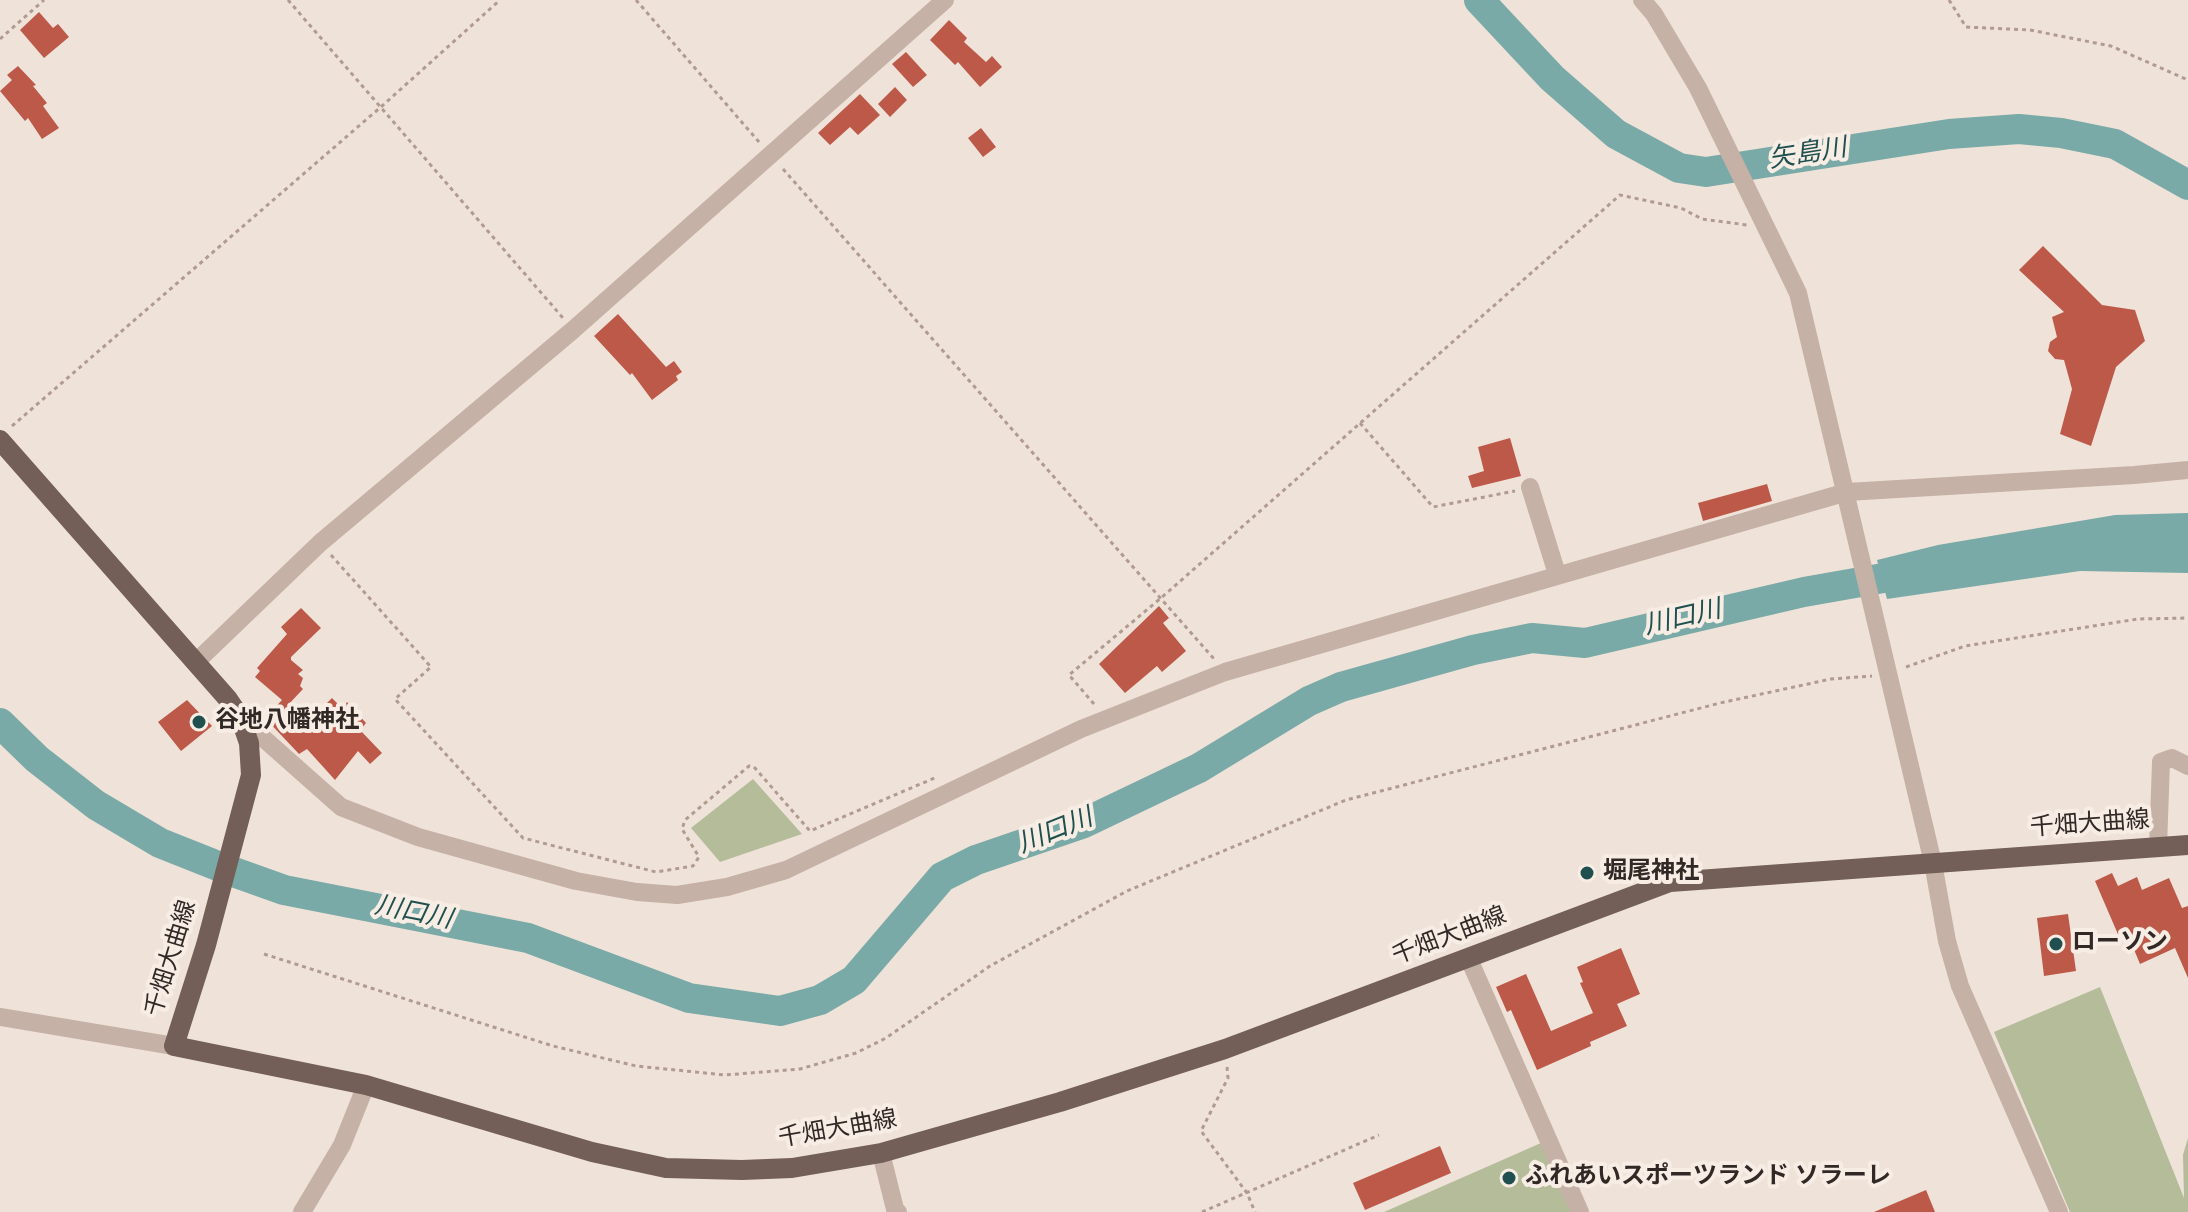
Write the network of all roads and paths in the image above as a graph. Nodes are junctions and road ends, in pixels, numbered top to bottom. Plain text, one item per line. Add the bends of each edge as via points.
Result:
1 (44, 0) edge
2 (288, 0) edge
3 (500, 0) edge
4 (636, 0) edge
5 (945, 0) edge
6 (1642, 0) edge
7 (1949, 0) edge
8 (0, 39) edge
9 (2188, 80) edge
10 (382, 106) junction
11 (771, 156) junction
12 (1765, 224) junction
13 (573, 330) junction
14 (1360, 423) junction
15 (6, 433) edge
16 (2188, 470) edge
17 (1530, 487) joint
18 (1847, 492) junction
19 (320, 543) junction
20 (1557, 574) junction
21 (1161, 598) junction
22 (2188, 618) edge
23 (196, 662) junction
24 (1887, 668) junction
25 (1225, 672) junction
26 (1101, 722) junction
27 (246, 734) junction
28 (2188, 766) edge
29 (943, 774) dead end
30 (2188, 845) edge
31 (2158, 848) junction
32 (1933, 863) junction
33 (264, 954) dead end
34 (1469, 959) junction
35 (0, 1017) edge
36 (174, 1046) junction
37 (1225, 1049) junction
38 (366, 1085) junction
39 (1379, 1135) dead end
40 (881, 1153) junction
41 (1247, 1193) junction
42 (895, 1211) edge
43 (302, 1212) edge
44 (1202, 1212) edge
45 (1255, 1212) edge
46 (1580, 1212) edge
47 (2059, 1212) edge

1 - 8 path
2 - 10 path
3 - 10 path
4 - 11 path
5 - 11 street
6 - 12 street via 1698,88
7 - 9 path via 1966,27 2030,30 2111,46
10 - 13 path
10 - 15 path
11 - 13 street
11 - 21 path
12 - 14 path via 1702,219 1681,208 1620,195
12 - 18 street via 1798,293
13 - 19 street
14 - 17 path via 1433,507
14 - 21 path
15 - 23 main road, 千畑大曲線
16 - 18 street
17 - 20 street
18 - 20 street
18 - 24 street
19 - 23 street
19 - 29 path via 431,667 395,699 523,838 656,872 693,866 699,857 682,829 685,820 749,766 810,831
20 - 25 street
21 - 25 path
21 - 26 path via 1069,675 1093,703
22 - 24 path via 2138,619 1965,646
23 - 27 main road, 千畑大曲線 via 227,698
24 - 32 street
24 - 33 path via 1720,703 1346,800 1127,891 990,966 886,1038 800,1069 725,1075 636,1066 553,1046
25 - 26 street
26 - 27 street via 786,870 677,895 576,881 418,837 341,807 262,737
27 - 36 main road, 千畑大曲線 via 251,775
28 - 31 street via 2172,758 2161,762
30 - 31 main road, 千畑大曲線
31 - 32 main road, 千畑大曲線
32 - 34 main road, 千畑大曲線 via 1670,882
32 - 47 street via 1960,986
34 - 37 main road, 千畑大曲線
34 - 46 street
35 - 36 street
36 - 38 main road, 千畑大曲線
37 - 40 main road, 千畑大曲線
37 - 41 path via 1228,1078 1201,1131
38 - 40 main road, 千畑大曲線 via 592,1152 666,1168 792,1168
38 - 43 street via 342,1145
39 - 41 path
40 - 42 street
41 - 44 path
41 - 45 path

